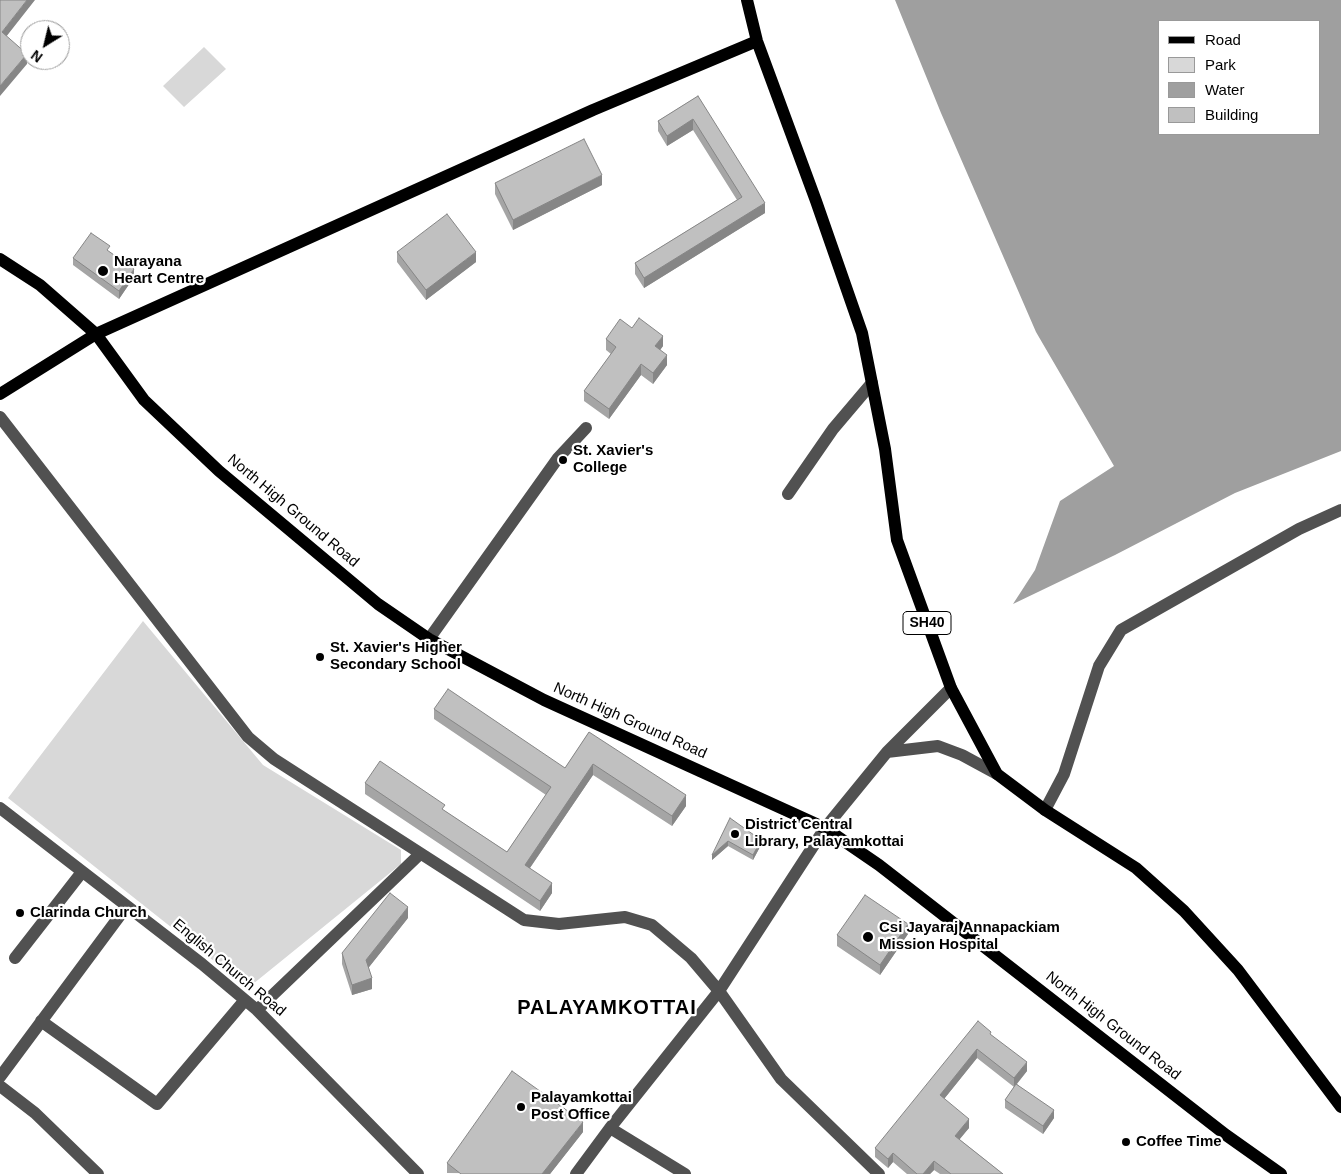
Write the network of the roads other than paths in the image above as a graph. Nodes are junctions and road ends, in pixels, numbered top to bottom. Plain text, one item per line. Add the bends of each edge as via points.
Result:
1 (748, 0) edge
2 (756, 41) junction
3 (0, 259) edge
4 (96, 334) junction
5 (872, 383) junction
6 (0, 394) edge
7 (0, 417) edge
8 (586, 428) dead end
9 (788, 494) dead end
10 (1341, 510) edge
11 (429, 639) junction
12 (951, 688) junction
13 (888, 752) junction
14 (997, 774) junction
15 (0, 810) edge
16 (1045, 810) junction
17 (825, 828) junction
18 (420, 854) junction
19 (82, 872) junction
20 (127, 906) junction
21 (15, 958) dead end
22 (720, 991) junction
23 (245, 1000) junction
24 (257, 1010) junction
25 (41, 1021) junction
26 (0, 1077) edge
27 (0, 1086) edge
28 (1341, 1107) edge
29 (610, 1128) junction
30 (98, 1174) edge
31 (418, 1174) edge
32 (576, 1174) edge
33 (685, 1174) edge
34 (879, 1174) edge
35 (1281, 1174) edge

1 - 2 main road, SH40
2 - 4 main road via 593,110
2 - 5 main road, SH40 via 862,333
3 - 4 main road, North High Ground Road via 40,285
4 - 6 main road
4 - 11 main road, North High Ground Road via 144,400 219,471 378,604
5 - 9 street via 833,429
5 - 12 main road, SH40 via 897,540
7 - 18 street via 248,737 274,759
8 - 11 street via 558,458
10 - 16 street via 1299,529 1121,630 1099,666 1064,774
11 - 17 main road, North High Ground Road via 544,700
12 - 13 street
12 - 14 main road, SH40
13 - 14 street via 938,746
13 - 17 street
14 - 16 main road, SH40
15 - 19 street, English Church Road
16 - 28 main road, SH40 via 1136,868 1184,911 1238,970
17 - 22 street
17 - 35 main road, North High Ground Road via 879,865 1226,1135
18 - 22 street via 524,920 559,924 624,917 652,925 691,958
18 - 24 street
19 - 20 street, English Church Road
19 - 21 street
20 - 23 street, English Church Road
20 - 25 street
22 - 29 street
22 - 34 street via 781,1079
23 - 24 street, English Church Road
23 - 25 street via 157,1104
24 - 31 street, English Church Road
25 - 26 street
27 - 30 street via 35,1112
29 - 32 street
29 - 33 street

